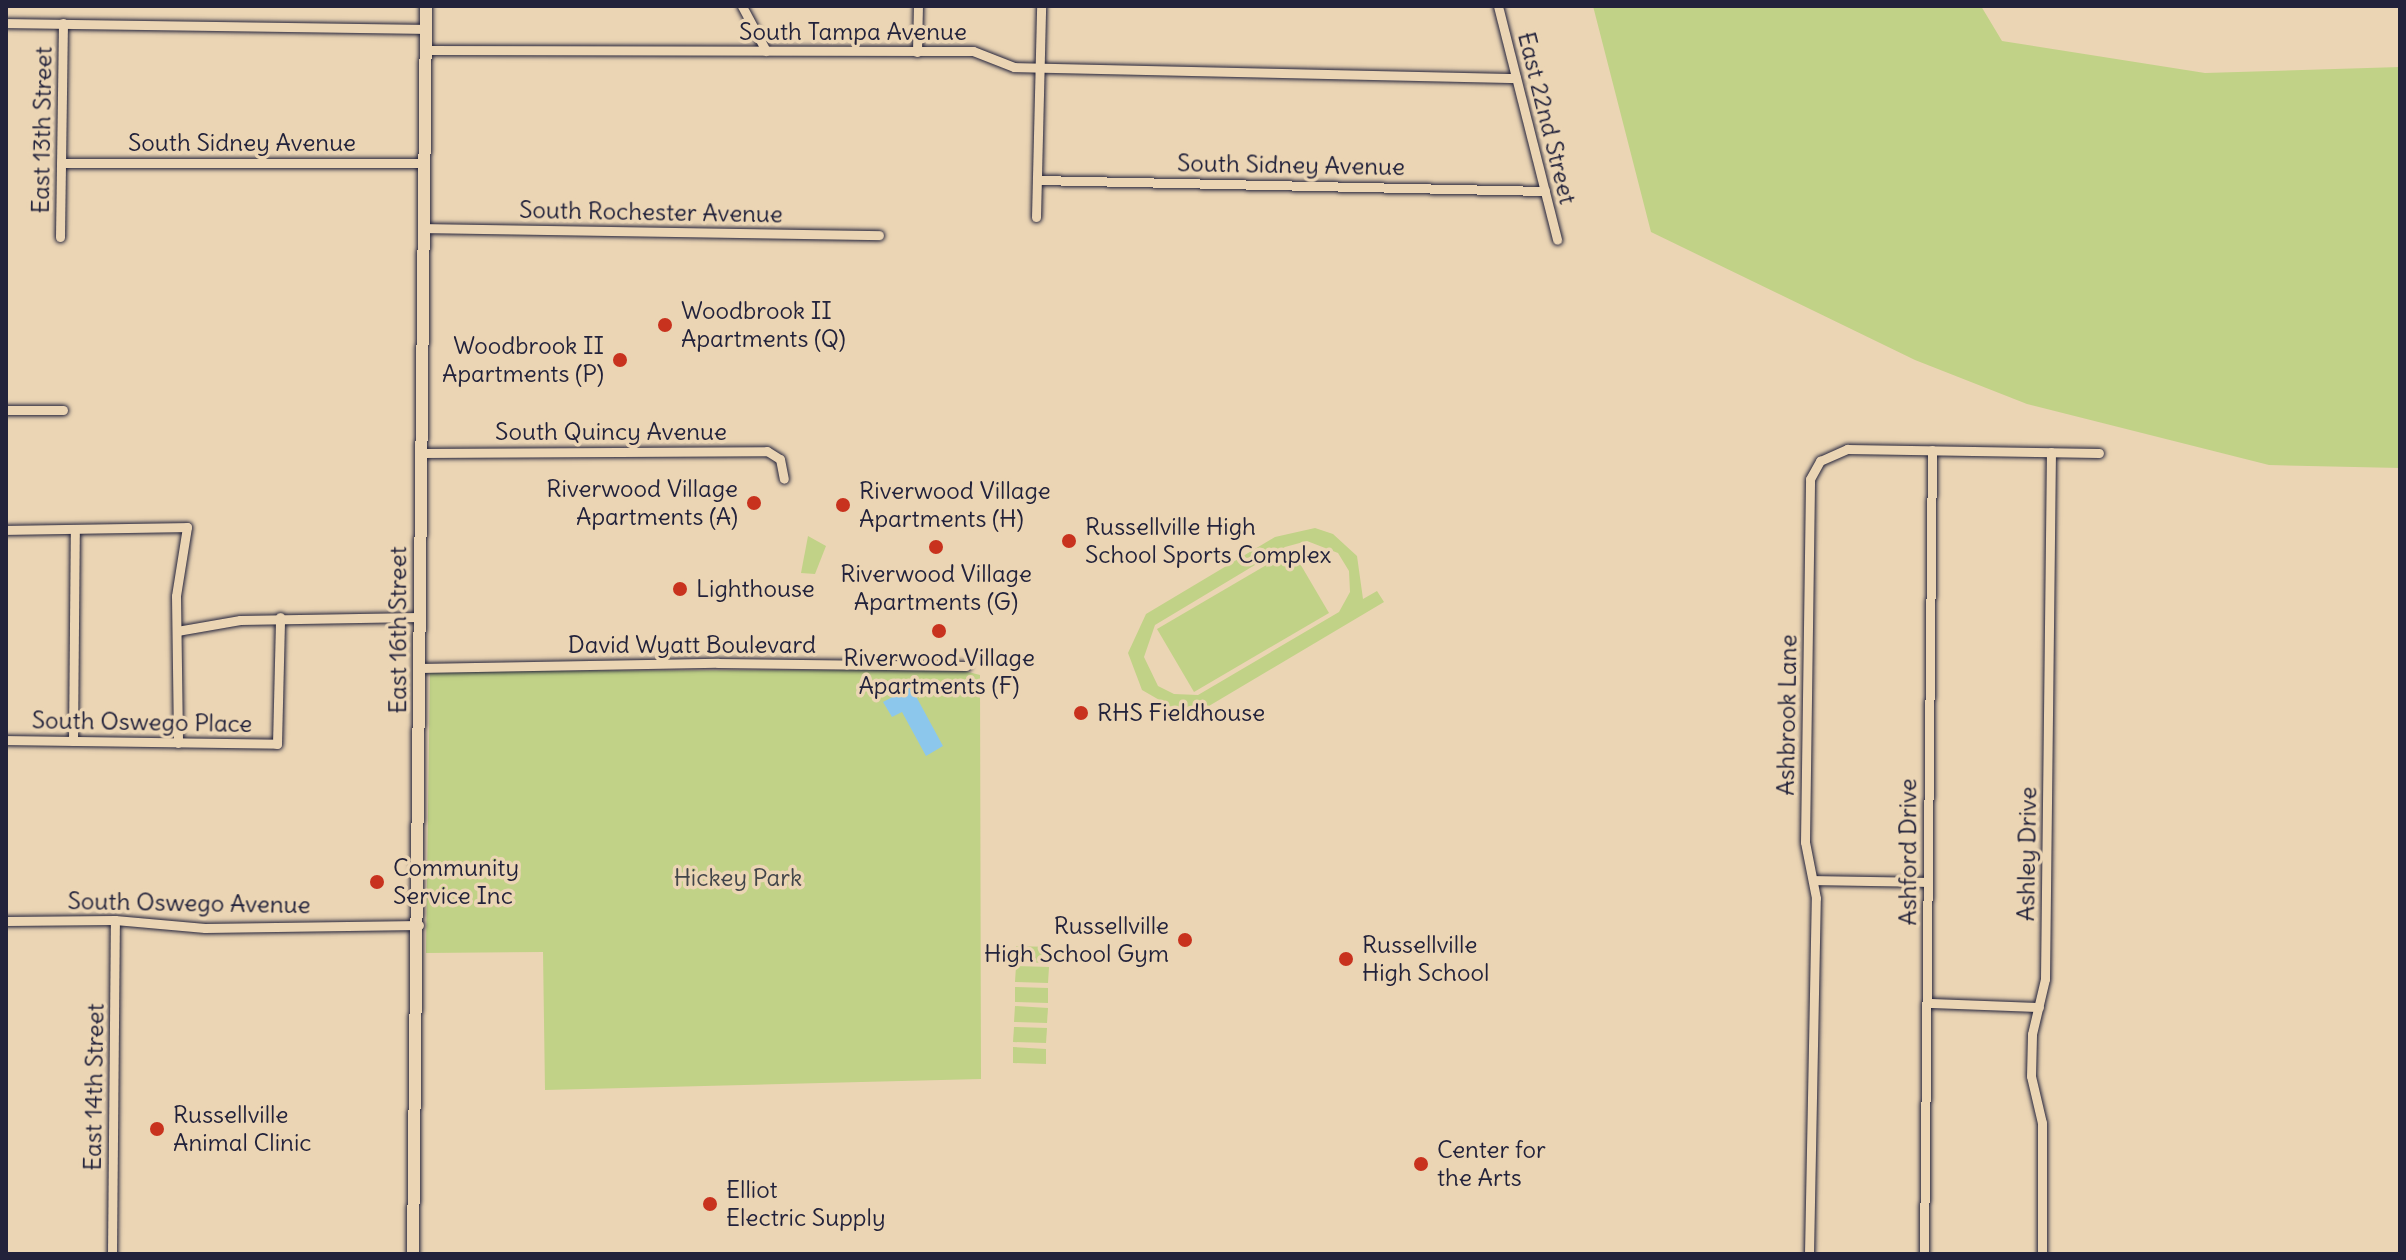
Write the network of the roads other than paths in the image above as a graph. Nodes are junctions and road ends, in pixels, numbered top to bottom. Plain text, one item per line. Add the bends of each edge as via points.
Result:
1 (426, 6) edge
2 (742, 6) edge
3 (918, 6) edge
4 (1041, 6) edge
5 (1498, 6) edge
6 (6, 23) edge
7 (63, 23) junction
8 (426, 29) junction
9 (426, 50) junction
10 (766, 51) junction
11 (917, 52) junction
12 (1039, 69) junction
13 (1516, 78) junction
14 (61, 163) junction
15 (423, 163) junction
16 (1037, 180) junction
17 (1545, 191) junction
18 (1036, 217) dead end
19 (423, 228) junction
20 (879, 235) dead end
21 (60, 237) dead end
22 (1557, 240) dead end
23 (6, 410) edge
24 (63, 410) dead end
25 (1932, 450) junction
26 (2051, 452) junction
27 (421, 453) junction
28 (2099, 453) dead end
29 (784, 479) dead end
30 (75, 529) junction
31 (6, 530) edge
32 (280, 617) junction
33 (419, 617) junction
34 (177, 631) junction
35 (966, 666) dead end
36 (419, 668) junction
37 (6, 740) edge
38 (73, 741) junction
39 (178, 743) junction
40 (1813, 880) junction
41 (1927, 882) junction
42 (115, 920) junction
43 (6, 921) edge
44 (419, 925) junction
45 (1929, 1003) junction
46 (2039, 1007) junction
47 (112, 1254) edge
48 (413, 1254) edge
49 (1809, 1254) edge
50 (1924, 1254) edge
51 (2042, 1254) edge

1 - 8 street, East 16th Street
2 - 10 street
3 - 11 street
4 - 12 street
5 - 13 street, East 22nd Street
6 - 7 street
7 - 8 street
7 - 14 street, East 13th Street
8 - 9 street, East 16th Street
9 - 10 street, South Tampa Avenue
9 - 15 street, East 16th Street
10 - 11 street, South Tampa Avenue
11 - 12 street, South Tampa Avenue via 973,51 1014,67
12 - 13 street, South Tampa Avenue
12 - 16 street
13 - 17 street, East 22nd Street
14 - 15 street, South Sidney Avenue
14 - 21 street, East 13th Street
15 - 19 street, East 16th Street
16 - 17 street, South Sidney Avenue
16 - 18 street
17 - 22 street, East 22nd Street
19 - 20 street, South Rochester Avenue
19 - 27 street, East 16th Street
23 - 24 street
25 - 26 street, Ashbrook Lane
25 - 40 street, Ashbrook Lane via 1834,451 1820,461 1810,479 1805,842
25 - 41 street, Ashford Drive
26 - 28 street, Ashbrook Lane
26 - 46 street, Ashley Drive via 2046,949
27 - 29 street, South Quincy Avenue via 767,451 780,459
27 - 33 street, East 16th Street
30 - 31 street
30 - 34 street via 187,527 176,596
30 - 38 street
32 - 33 street
32 - 34 street
32 - 39 street, South Oswego Place via 277,744
33 - 36 street, East 16th Street
34 - 39 street
35 - 36 street, David Wyatt Boulevard
36 - 44 street, East 16th Street
37 - 38 street, South Oswego Place
38 - 39 street, South Oswego Place
40 - 41 street
40 - 49 street, Ashbrook Lane
41 - 45 street, Ashford Drive
42 - 43 street, South Oswego Avenue
42 - 44 street, South Oswego Avenue via 205,928
42 - 47 street, East 14th Street
44 - 48 street, East 16th Street
45 - 46 street
45 - 50 street, Ashford Drive
46 - 51 street, Ashley Drive via 2031,1076 2042,1123

